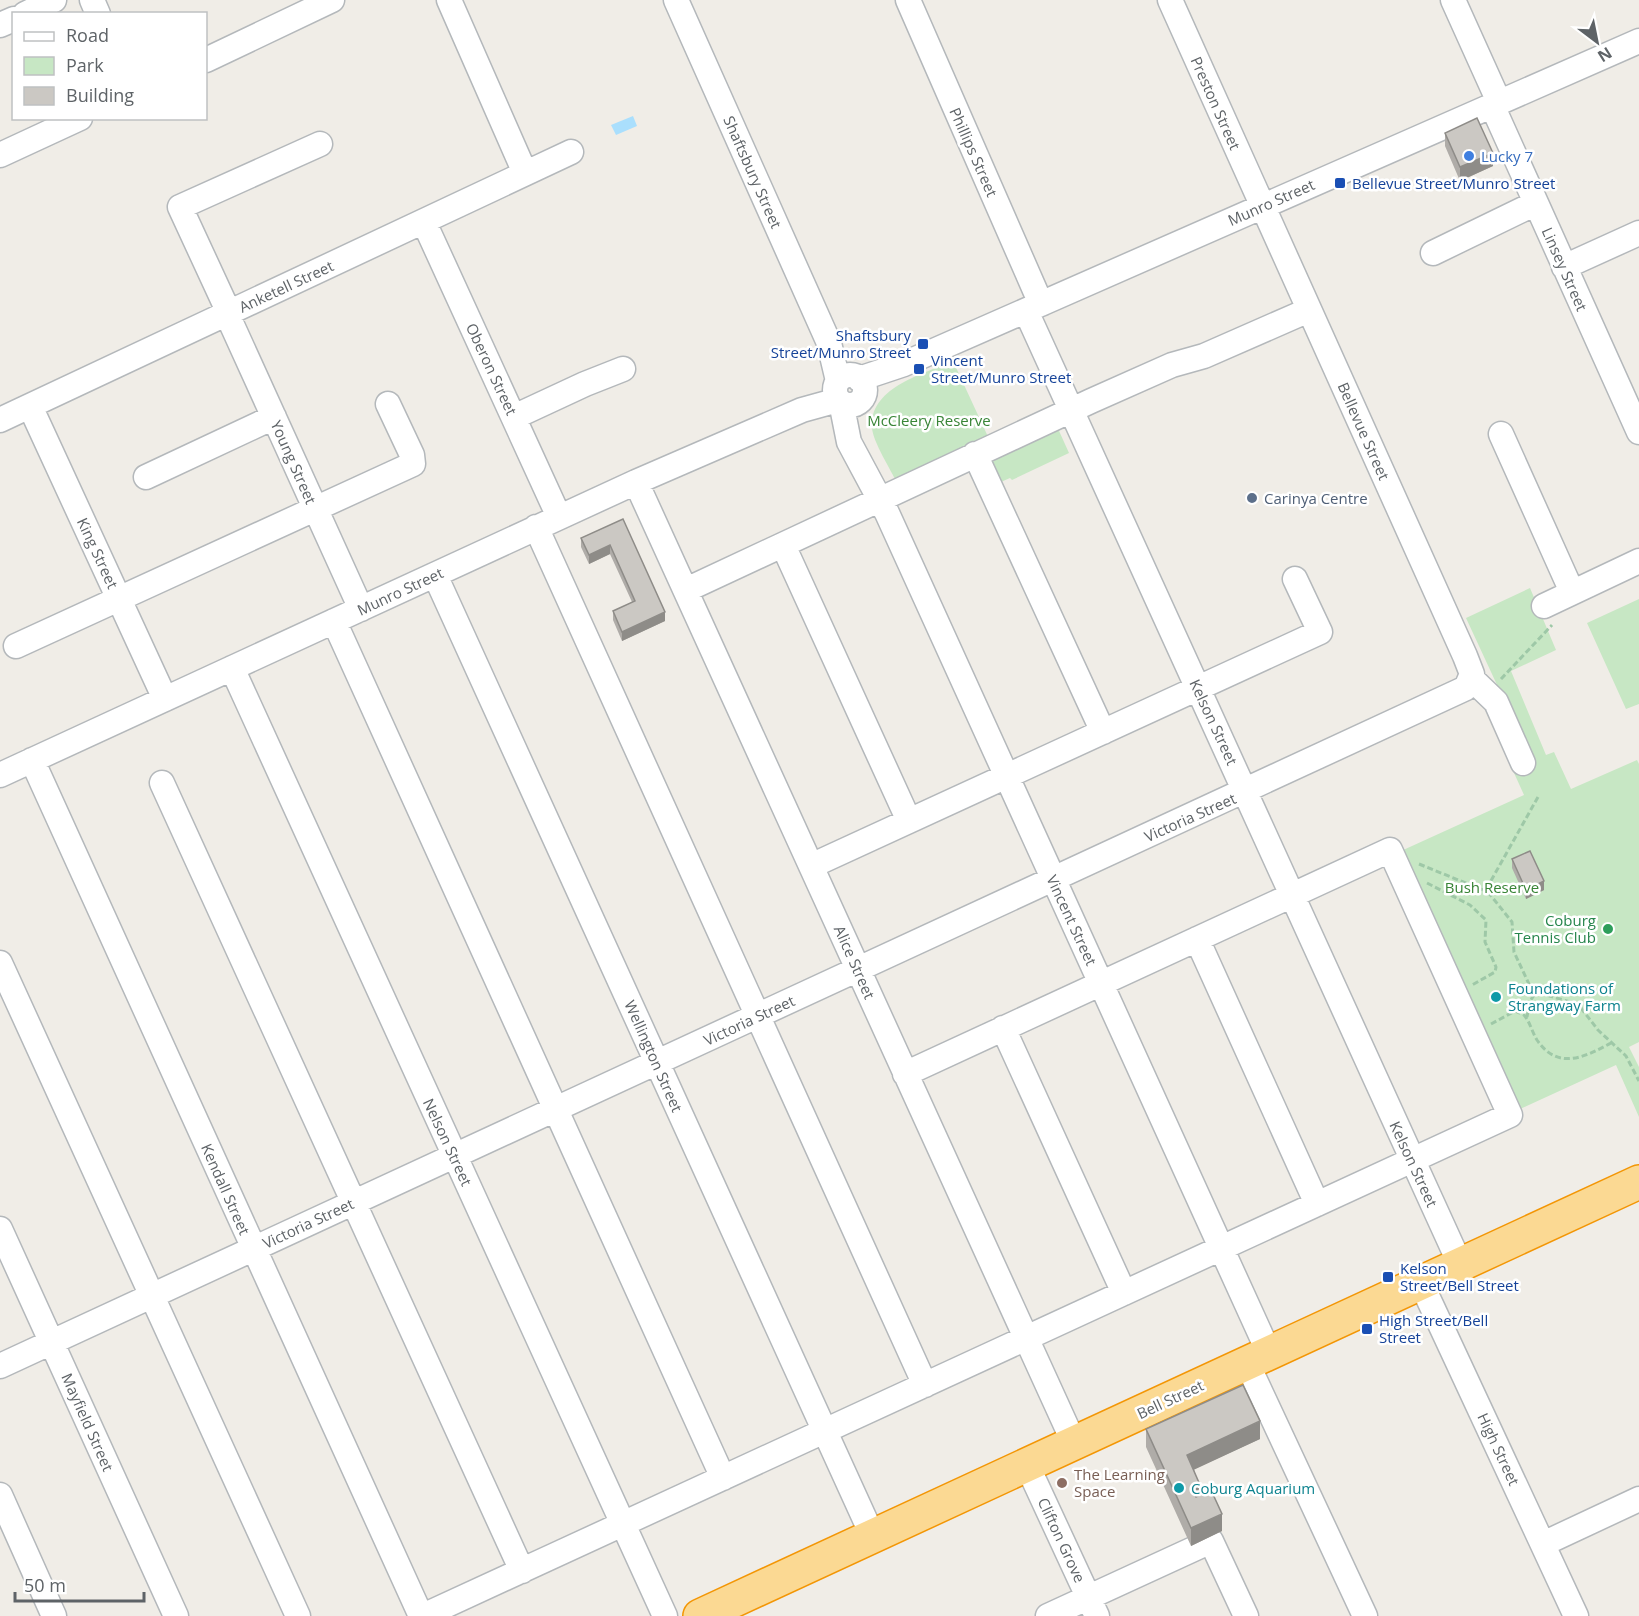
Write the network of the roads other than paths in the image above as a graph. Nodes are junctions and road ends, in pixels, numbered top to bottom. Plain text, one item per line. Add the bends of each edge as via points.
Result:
1 (54, 0) edge
2 (331, 0) edge
3 (449, 0) edge
4 (676, 0) edge
5 (908, 0) edge
6 (1170, 0) edge
7 (1453, 0) edge
8 (29, 12) edge
9 (1639, 41) edge
10 (207, 60) edge
11 (1495, 104) junction
12 (76, 120) edge
13 (320, 144) dead end
14 (571, 152) dead end
15 (0, 155) edge
16 (525, 173) junction
17 (1536, 203) junction
18 (1262, 206) junction
19 (424, 222) junction
20 (1639, 233) edge
21 (1433, 253) dead end
22 (1564, 267) junction
23 (1034, 307) junction
24 (1309, 310) junction
25 (228, 314) junction
26 (623, 369) dead end
27 (849, 390) junction
28 (388, 404) dead end
29 (30, 406) junction
30 (1071, 411) junction
31 (274, 417) junction
32 (514, 417) junction
33 (0, 420) edge
34 (1639, 432) edge
35 (1501, 434) dead end
36 (975, 454) junction
37 (146, 477) dead end
38 (636, 482) junction
39 (878, 492) junction
40 (315, 508) junction
41 (559, 517) junction
42 (536, 527) junction
43 (783, 545) junction
44 (1639, 561) edge
45 (435, 575) junction
46 (1295, 579) dead end
47 (686, 590) junction
48 (1572, 592) junction
49 (119, 598) junction
50 (361, 609) junction
51 (1548, 615) road end
52 (334, 621) junction
53 (16, 646) dead end
54 (232, 668) junction
55 (1468, 668) junction
56 (1198, 688) junction
57 (165, 699) junction
58 (1103, 732) junction
59 (32, 760) junction
60 (1523, 763) dead end
61 (0, 775) edge
62 (1006, 776) junction
63 (162, 783) dead end
64 (1245, 792) junction
65 (909, 821) junction
66 (812, 866) junction
67 (1054, 880) junction
68 (1291, 896) junction
69 (1197, 939) junction
70 (0, 963) edge
71 (859, 970) junction
72 (1101, 983) junction
73 (757, 1016) junction
74 (1004, 1028) junction
75 (657, 1062) junction
76 (905, 1074) junction
77 (556, 1109) junction
78 (454, 1156) junction
79 (1412, 1159) junction
80 (1639, 1182) edge
81 (354, 1202) junction
82 (1317, 1204) junction
83 (0, 1229) edge
84 (1221, 1247) junction
85 (253, 1249) junction
86 (1460, 1264) junction
87 (1421, 1283) junction
88 (1124, 1293) junction
89 (153, 1295) junction
90 (1026, 1338) junction
91 (52, 1342) junction
92 (1258, 1358) junction
93 (0, 1366) edge
94 (925, 1385) junction
95 (825, 1431) junction
96 (1074, 1443) junction
97 (1027, 1464) junction
98 (723, 1478) junction
99 (0, 1495) edge
100 (1638, 1504) edge
101 (623, 1524) junction
102 (873, 1537) junction
103 (1543, 1544) junction
104 (522, 1571) junction
105 (1093, 1607) edge
106 (54, 1616) edge
107 (176, 1616) edge
108 (298, 1616) edge
109 (422, 1616) edge
110 (665, 1616) edge
111 (700, 1616) edge
112 (1048, 1616) edge
113 (1246, 1616) edge
114 (1365, 1616) edge
115 (1576, 1616) edge

1 - 8 street
2 - 10 street
3 - 16 street
4 - 27 street, Shaftsbury Street
5 - 23 street, Phillips Street
6 - 18 street, Preston Street
7 - 11 street, Linsey Street
9 - 11 street, Munro Street
11 - 17 street, Linsey Street
11 - 18 street, Munro Street
12 - 15 street
13 - 25 street, Young Street via 180,207
14 - 16 street, Anketell Street
16 - 19 street, Anketell Street
17 - 21 street
17 - 22 street, Linsey Street
18 - 23 street, Munro Street
18 - 24 street, Bellevue Street
19 - 25 street, Anketell Street
19 - 32 street, Oberon Street
20 - 22 street
22 - 34 street, Linsey Street
23 - 27 street, Munro Street
23 - 30 street, Kelson Street
24 - 30 street via 1204,356 1172,364
24 - 55 street, Bellevue Street
25 - 29 street, Anketell Street
25 - 31 street, Young Street
26 - 32 street
27 - 38 street, Munro Street
27 - 39 street, Vincent Street via 849,442
28 - 40 street via 412,455 412,464
29 - 33 street, Anketell Street
29 - 49 street, King Street
30 - 36 street
30 - 56 street, Kelson Street
31 - 37 street
31 - 40 street, Young Street
32 - 41 street, Oberon Street
35 - 48 street
36 - 39 street
36 - 58 street
38 - 41 street, Munro Street
38 - 47 street, Alice Street
39 - 43 street
39 - 62 street, Vincent Street
40 - 49 street via 215,549
40 - 50 street, Young Street
41 - 42 street, Munro Street
42 - 45 street, Munro Street
42 - 73 street
43 - 47 street
43 - 65 street
44 - 48 street
45 - 50 street, Munro Street
45 - 75 street, Wellington Street
46 - 56 street via 1320,632
47 - 66 street, Alice Street
48 - 51 street
49 - 53 street
49 - 57 street, King Street
50 - 52 street, Munro Street
52 - 54 street, Munro Street
52 - 77 street
54 - 57 street, Munro Street
54 - 78 street, Nelson Street
55 - 60 street via 1493,699
55 - 64 street, Victoria Street via 1460,692
56 - 58 street
56 - 64 street, Kelson Street
57 - 59 street, Munro Street
58 - 62 street
59 - 61 street, Munro Street
59 - 85 street, Kendall Street
62 - 65 street
62 - 67 street, Vincent Street
63 - 81 street
64 - 67 street, Victoria Street
64 - 68 street, Kelson Street
65 - 66 street
66 - 71 street, Alice Street
67 - 71 street, Victoria Street
67 - 72 street, Vincent Street
68 - 69 street
68 - 79 street, Kelson Street
68 - 79 street via 1390,850 1510,1115
69 - 72 street
69 - 82 street
70 - 89 street
71 - 73 street, Victoria Street
71 - 76 street, Alice Street
72 - 74 street
72 - 84 street, Vincent Street
73 - 75 street, Victoria Street
73 - 94 street
74 - 76 street
74 - 88 street
75 - 77 street, Victoria Street
75 - 95 street, Wellington Street
76 - 90 street, Alice Street
77 - 78 street, Victoria Street
77 - 98 street
78 - 81 street, Victoria Street
78 - 101 street, Nelson Street
79 - 82 street
79 - 86 street, Kelson Street
80 - 86 highway, Bell Street
81 - 85 street, Victoria Street
81 - 104 street
82 - 84 street
83 - 91 street, Mayfield Street
84 - 88 street
84 - 92 street, Vincent Street
85 - 89 street, Victoria Street
85 - 109 street, Kendall Street
86 - 87 highway, Bell Street
87 - 92 highway, Bell Street
87 - 103 street, High Street
88 - 90 street
89 - 91 street, Victoria Street
89 - 108 street
90 - 94 street
90 - 96 street, Alice Street
91 - 93 street, Victoria Street
91 - 107 street, Mayfield Street
92 - 96 highway, Bell Street
92 - 114 street, Vincent Street
94 - 95 street
95 - 98 street
95 - 102 street, Wellington Street
96 - 97 highway, Bell Street
97 - 102 highway, Bell Street
97 - 105 street, Clifton Grove
98 - 101 street
99 - 106 street
100 - 103 street
101 - 104 street
101 - 110 street, Nelson Street
102 - 111 highway, Bell Street
103 - 115 street, High Street
104 - 109 street
105 - 112 street
105 - 113 street via 1211,1541

